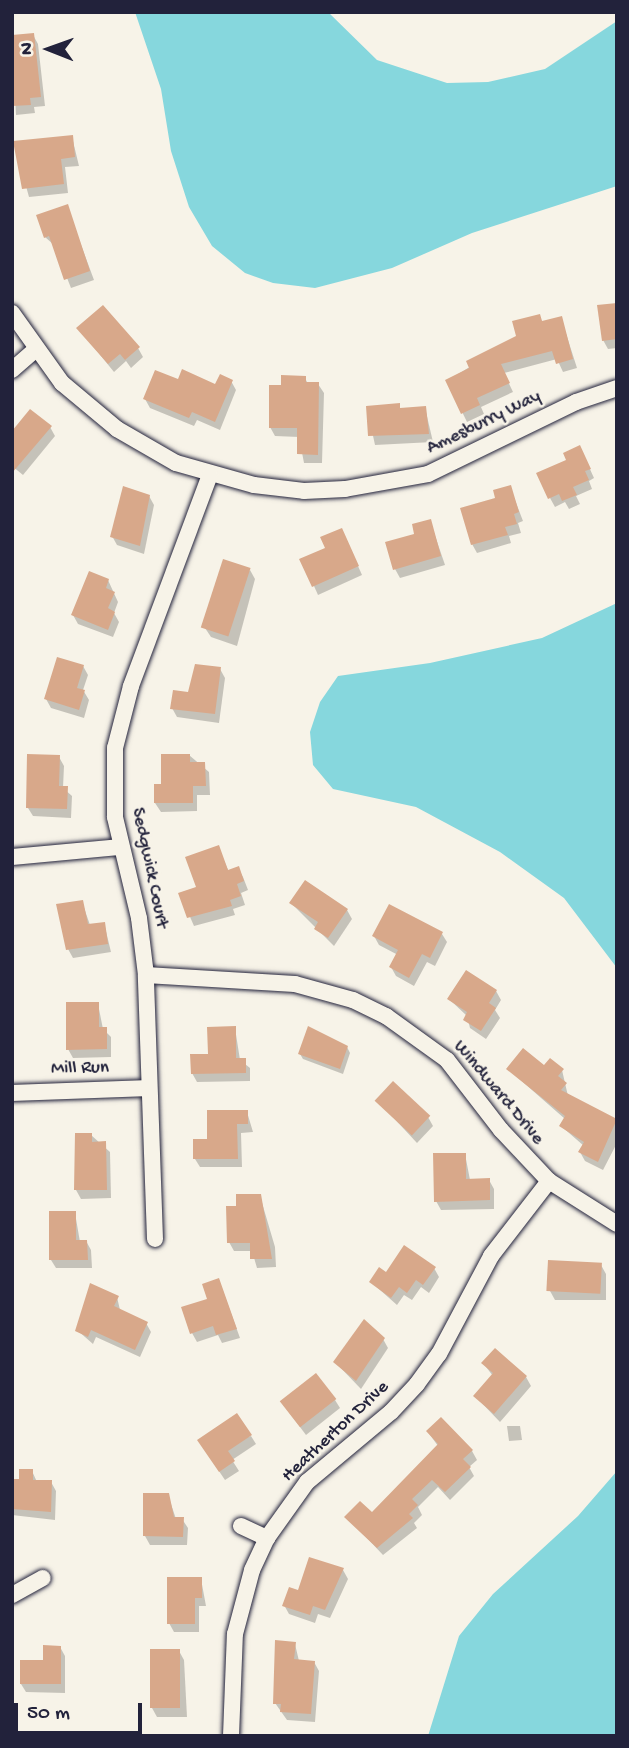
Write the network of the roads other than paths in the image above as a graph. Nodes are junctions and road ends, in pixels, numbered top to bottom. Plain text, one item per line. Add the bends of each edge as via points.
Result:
1 (12, 313) edge
2 (35, 350) junction
3 (12, 370) edge
4 (617, 388) edge
5 (210, 475) junction
6 (119, 847) junction
7 (12, 857) edge
8 (146, 975) junction
9 (149, 1088) junction
10 (12, 1093) edge
11 (549, 1181) junction
12 (617, 1224) edge
13 (155, 1239) dead end
14 (241, 1526) dead end
15 (267, 1538) junction
16 (43, 1578) dead end
17 (12, 1595) edge
18 (231, 1736) edge

1 - 2 street, Amesburry Way
2 - 3 street
2 - 5 street, Amesburry Way via 62,383 117,429 176,463
4 - 5 street, Amesburry Way via 538,419 464,460 393,482 304,491
5 - 6 street, Sedgwick Court via 122,715 112,787
6 - 7 street
6 - 8 street, Sedgwick Court via 139,918
8 - 9 street, Sedgwick Court
8 - 11 street, Windward Drive via 257,979 354,1000 417,1035 447,1060
9 - 10 street, Mill Run
9 - 13 street, Sedgwick Court
11 - 12 street, Windward Drive
11 - 15 street, Heatherton Drive via 491,1256 439,1354 417,1384 391,1412 307,1482
14 - 15 street
15 - 18 street, Heatherton Drive via 252,1570 235,1634
16 - 17 street

